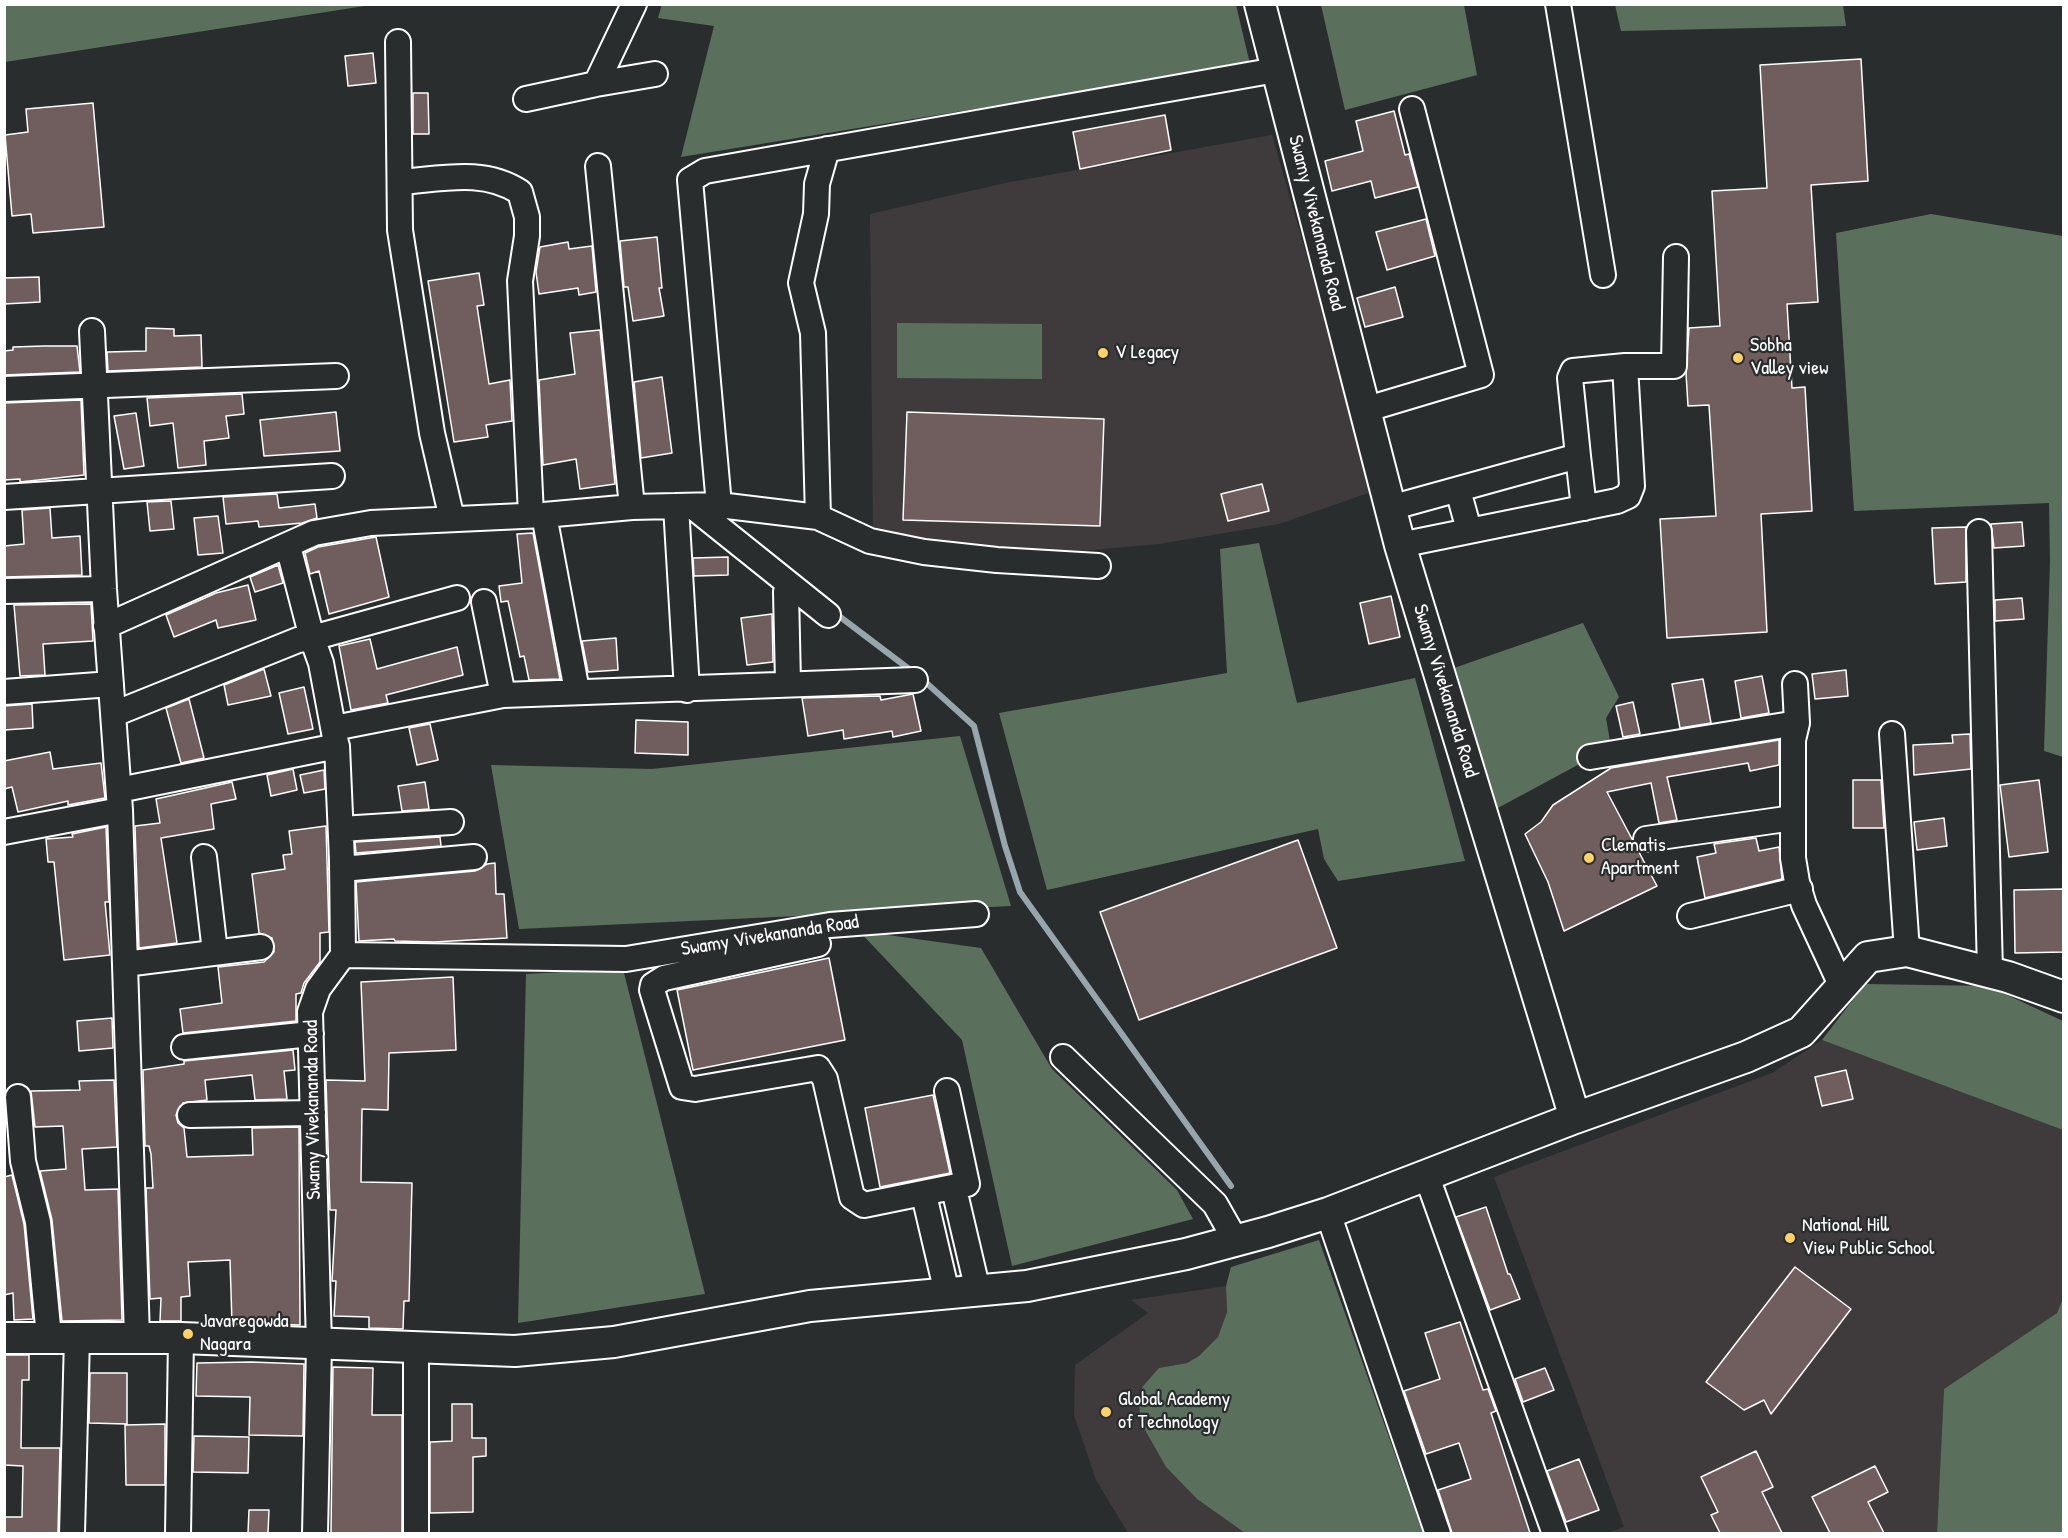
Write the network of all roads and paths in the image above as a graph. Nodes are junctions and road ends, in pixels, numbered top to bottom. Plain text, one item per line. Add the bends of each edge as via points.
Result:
1 (633, 4) edge
2 (1260, 4) edge
3 (1558, 4) edge
4 (398, 42) dead end
5 (1276, 70) junction
6 (655, 74) dead end
7 (596, 84) junction
8 (526, 99) dead end
9 (1412, 109) dead end
10 (826, 148) junction
11 (598, 166) dead end
12 (400, 182) junction
13 (1676, 257) dead end
14 (1604, 275) dead end
15 (93, 331) dead end
16 (1625, 366) junction
17 (336, 376) dead end
18 (95, 387) junction
19 (4, 389) edge
20 (1364, 410) junction
21 (1578, 456) junction
22 (332, 476) dead end
23 (99, 489) junction
24 (1458, 490) junction
25 (4, 496) edge
26 (719, 505) junction
27 (684, 506) junction
28 (632, 507) junction
29 (1390, 508) junction
30 (1584, 508) junction
31 (537, 515) junction
32 (818, 517) junction
33 (452, 519) junction
34 (1469, 530) junction
35 (1979, 531) dead end
36 (1400, 545) junction
37 (288, 546) junction
38 (1098, 566) dead end
39 (104, 589) junction
40 (4, 591) edge
41 (786, 592) dead end
42 (457, 598) dead end
43 (484, 602) dead end
44 (828, 615) dead end
45 (106, 626) junction
46 (312, 638) junction
47 (915, 680) dead end
48 (788, 683) junction
49 (111, 684) junction
50 (1795, 684) dead end
51 (687, 690) junction
52 (577, 691) junction
53 (4, 692) edge
54 (503, 695) junction
55 (114, 714) junction
56 (1797, 723) junction
57 (1892, 734) dead end
58 (336, 737) junction
59 (1590, 757) dead end
60 (119, 800) junction
61 (1793, 818) junction
62 (452, 822) dead end
63 (341, 829) junction
64 (4, 832) edge
65 (1646, 839) dead end
66 (204, 857) dead end
67 (474, 857) dead end
68 (342, 869) junction
69 (1800, 890) junction
70 (976, 914) dead end
71 (1690, 916) dead end
72 (818, 944) dead end
73 (261, 947) dead end
74 (1907, 951) junction
75 (215, 952) junction
76 (343, 955) junction
77 (125, 964) junction
78 (1990, 972) junction
79 (1842, 987) junction
80 (2064, 997) edge
81 (311, 1034) junction
82 (184, 1047) dead end
83 (1063, 1057) dead end
84 (947, 1091) dead end
85 (18, 1097) dead end
86 (313, 1113) junction
87 (190, 1115) dead end
88 (1575, 1118) junction
89 (1425, 1173) junction
90 (954, 1188) junction
91 (924, 1195) junction
92 (1328, 1213) junction
93 (1236, 1241) junction
94 (978, 1291) junction
95 (947, 1293) junction
96 (63, 1337) junction
97 (137, 1337) junction
98 (4, 1338) edge
99 (181, 1338) junction
100 (319, 1345) junction
101 (416, 1349) junction
102 (72, 1533) edge
103 (178, 1533) edge
104 (315, 1533) edge
105 (417, 1533) edge
106 (1438, 1533) edge
107 (1555, 1533) edge

1 - 7 street
2 - 5 street, Swamy Vivekananda Road
3 - 14 street
4 - 12 street
5 - 10 street
5 - 20 street, Swamy Vivekananda Road
6 - 7 street
7 - 8 street
9 - 20 street via 1481,375
10 - 26 street via 705,171 690,180
10 - 32 street via 801,283 813,333
11 - 28 street
12 - 31 street via 487,177 520,192 527,236 519,281
12 - 33 street via 400,230 411,305 432,432
13 - 16 street via 1674,366
15 - 18 street
16 - 21 street via 1573,371 1570,378
16 - 30 street via 1632,486 1628,496
17 - 18 street
18 - 19 street
18 - 23 street
20 - 29 street, Swamy Vivekananda Road
21 - 24 street
21 - 30 street
22 - 23 street
23 - 25 street
23 - 39 street
24 - 29 street
24 - 34 street
26 - 27 street
26 - 32 street
27 - 28 street
27 - 44 street
27 - 51 street
28 - 31 street
29 - 36 street, Swamy Vivekananda Road
30 - 34 street
31 - 33 street
31 - 52 street
32 - 38 street via 870,541 924,552
33 - 37 street via 371,523 314,533
34 - 36 street
35 - 78 street
36 - 88 street, Swamy Vivekananda Road
37 - 45 street
37 - 46 street
39 - 40 street
39 - 45 street
41 - 48 street
42 - 46 street
43 - 54 street
45 - 49 street
46 - 55 street via 298,640
46 - 58 street
47 - 48 street
48 - 51 street
49 - 53 street
49 - 55 street
50 - 56 street
51 - 52 street
52 - 54 street
54 - 58 street
55 - 60 street
56 - 59 street
56 - 61 street via 1793,740
57 - 74 street
58 - 60 street
58 - 63 street
60 - 64 street
60 - 77 street
61 - 65 street
61 - 69 street via 1793,858
62 - 63 street
63 - 68 street
66 - 75 street
67 - 68 street
68 - 76 street
69 - 71 street
69 - 79 street
70 - 76 street, Swamy Vivekananda Road via 830,924 626,959
72 - 91 street via 664,978 653,985 681,1087 695,1089 818,1068 825,1079 855,1202 864,1205
73 - 75 street
74 - 78 street
74 - 79 street via 1868,957
75 - 77 street
76 - 81 street, Swamy Vivekananda Road via 318,989 310,1012
77 - 97 street
78 - 80 street
79 - 88 street via 1801,1032 1746,1057
81 - 82 street
81 - 86 street, Swamy Vivekananda Road
83 - 93 street via 1215,1204
84 - 90 street via 968,1180
85 - 96 street via 23,1161
86 - 87 street
86 - 100 street, Swamy Vivekananda Road
88 - 89 street
89 - 92 street
89 - 107 street
90 - 91 street
90 - 94 street
91 - 95 street
92 - 93 street
92 - 106 street
93 - 94 street via 1027,1286
94 - 95 street
95 - 101 street via 810,1306 614,1342 515,1351
96 - 97 street
96 - 98 street
96 - 102 street
97 - 99 street
99 - 100 street
99 - 103 street
100 - 101 street
100 - 104 street, Swamy Vivekananda Road
101 - 105 street

